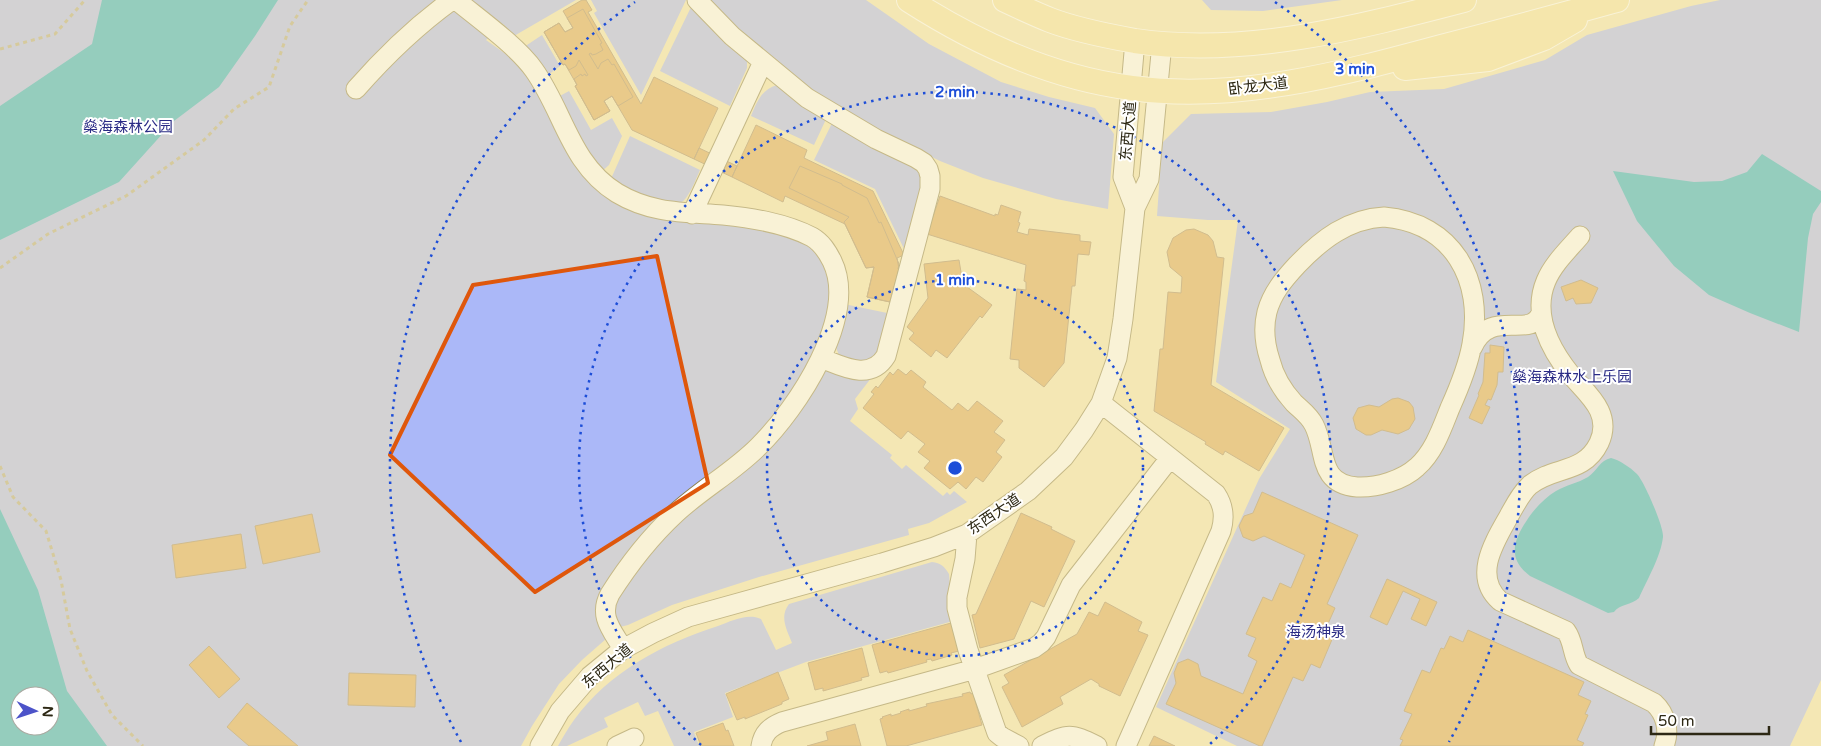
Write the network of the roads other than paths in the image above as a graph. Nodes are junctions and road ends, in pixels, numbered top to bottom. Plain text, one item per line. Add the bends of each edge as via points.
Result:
1 (452, 0) edge
2 (456, 0) edge
3 (697, 0) edge
4 (909, 0) edge
5 (1005, 0) edge
6 (1042, 0) edge
7 (1464, 0) edge
8 (1611, 2) edge
9 (1098, 33) junction
10 (1135, 40) junction
11 (1162, 43) junction
12 (764, 62) junction
13 (1131, 88) junction
14 (356, 89) dead end
15 (1158, 91) junction
16 (1135, 208) junction
17 (692, 214) junction
18 (1580, 236) dead end
19 (1472, 294) junction
20 (1541, 313) junction
21 (1513, 325) junction
22 (1549, 341) junction
23 (1471, 349) junction
24 (821, 358) junction
25 (1101, 403) junction
26 (1170, 458) junction
27 (966, 534) junction
28 (623, 649) junction
29 (975, 668) junction
30 (540, 746) edge
31 (761, 746) edge
32 (1019, 746) edge
33 (1042, 746) edge
34 (1097, 746) edge
35 (1126, 746) edge
36 (1664, 746) edge

1 - 14 street via 428,17 376,65
2 - 17 street via 534,70 580,156 604,184 657,210
3 - 12 street via 732,36
4 - 13 main road, 卧龙大道 via 994,47 1049,69
5 - 9 main road via 1051,20
6 - 9 main road
7 - 11 main road via 1379,22 1278,41 1212,45
8 - 15 main road, 卧龙大道 via 1544,38 1488,59 1339,74 1216,92
9 - 10 main road
10 - 11 main road
10 - 13 street, 东西大道
11 - 15 street
12 - 17 street
12 - 24 street via 807,98 924,163 930,176 930,189 886,356 876,368 864,371
13 - 15 main road, 卧龙大道
13 - 16 street, 东西大道 via 1123,177
15 - 16 street via 1149,179
16 - 25 street, 东西大道 via 1124,319 1117,358
17 - 24 street via 769,222 819,242 834,265 840,298
18 - 20 street via 1546,280 1541,295
19 - 21 street via 1482,310 1496,321
19 - 23 street
19 - 23 street via 1461,261 1442,239 1415,223 1370,218 1325,238 1293,270 1275,293 1264,330 1276,376 1294,403 1313,422 1325,467 1340,482 1357,487 1408,474 1425,458 1440,433 1462,381
20 - 21 street via 1537,321
20 - 22 street
21 - 22 street via 1534,328
21 - 23 street via 1493,326 1485,330 1478,335
22 - 36 street via 1598,406 1602,421 1600,441 1585,462 1544,476 1524,491 1489,554 1487,581 1500,601 1566,631 1579,665 1654,702 1667,725
24 - 28 street via 801,396 774,430 740,465 678,511 627,568 605,608 607,620
25 - 26 street
25 - 27 street, 东西大道 via 1064,457 1028,491
26 - 29 street via 1071,585 1041,643
26 - 35 street via 1216,494 1224,521
27 - 28 street, 东西大道 via 882,563 688,617
27 - 29 street via 957,608
28 - 30 street, 东西大道 via 590,676 560,711
29 - 31 street via 782,722 772,726
29 - 32 street via 997,733
33 - 34 street via 1054,739 1071,736

